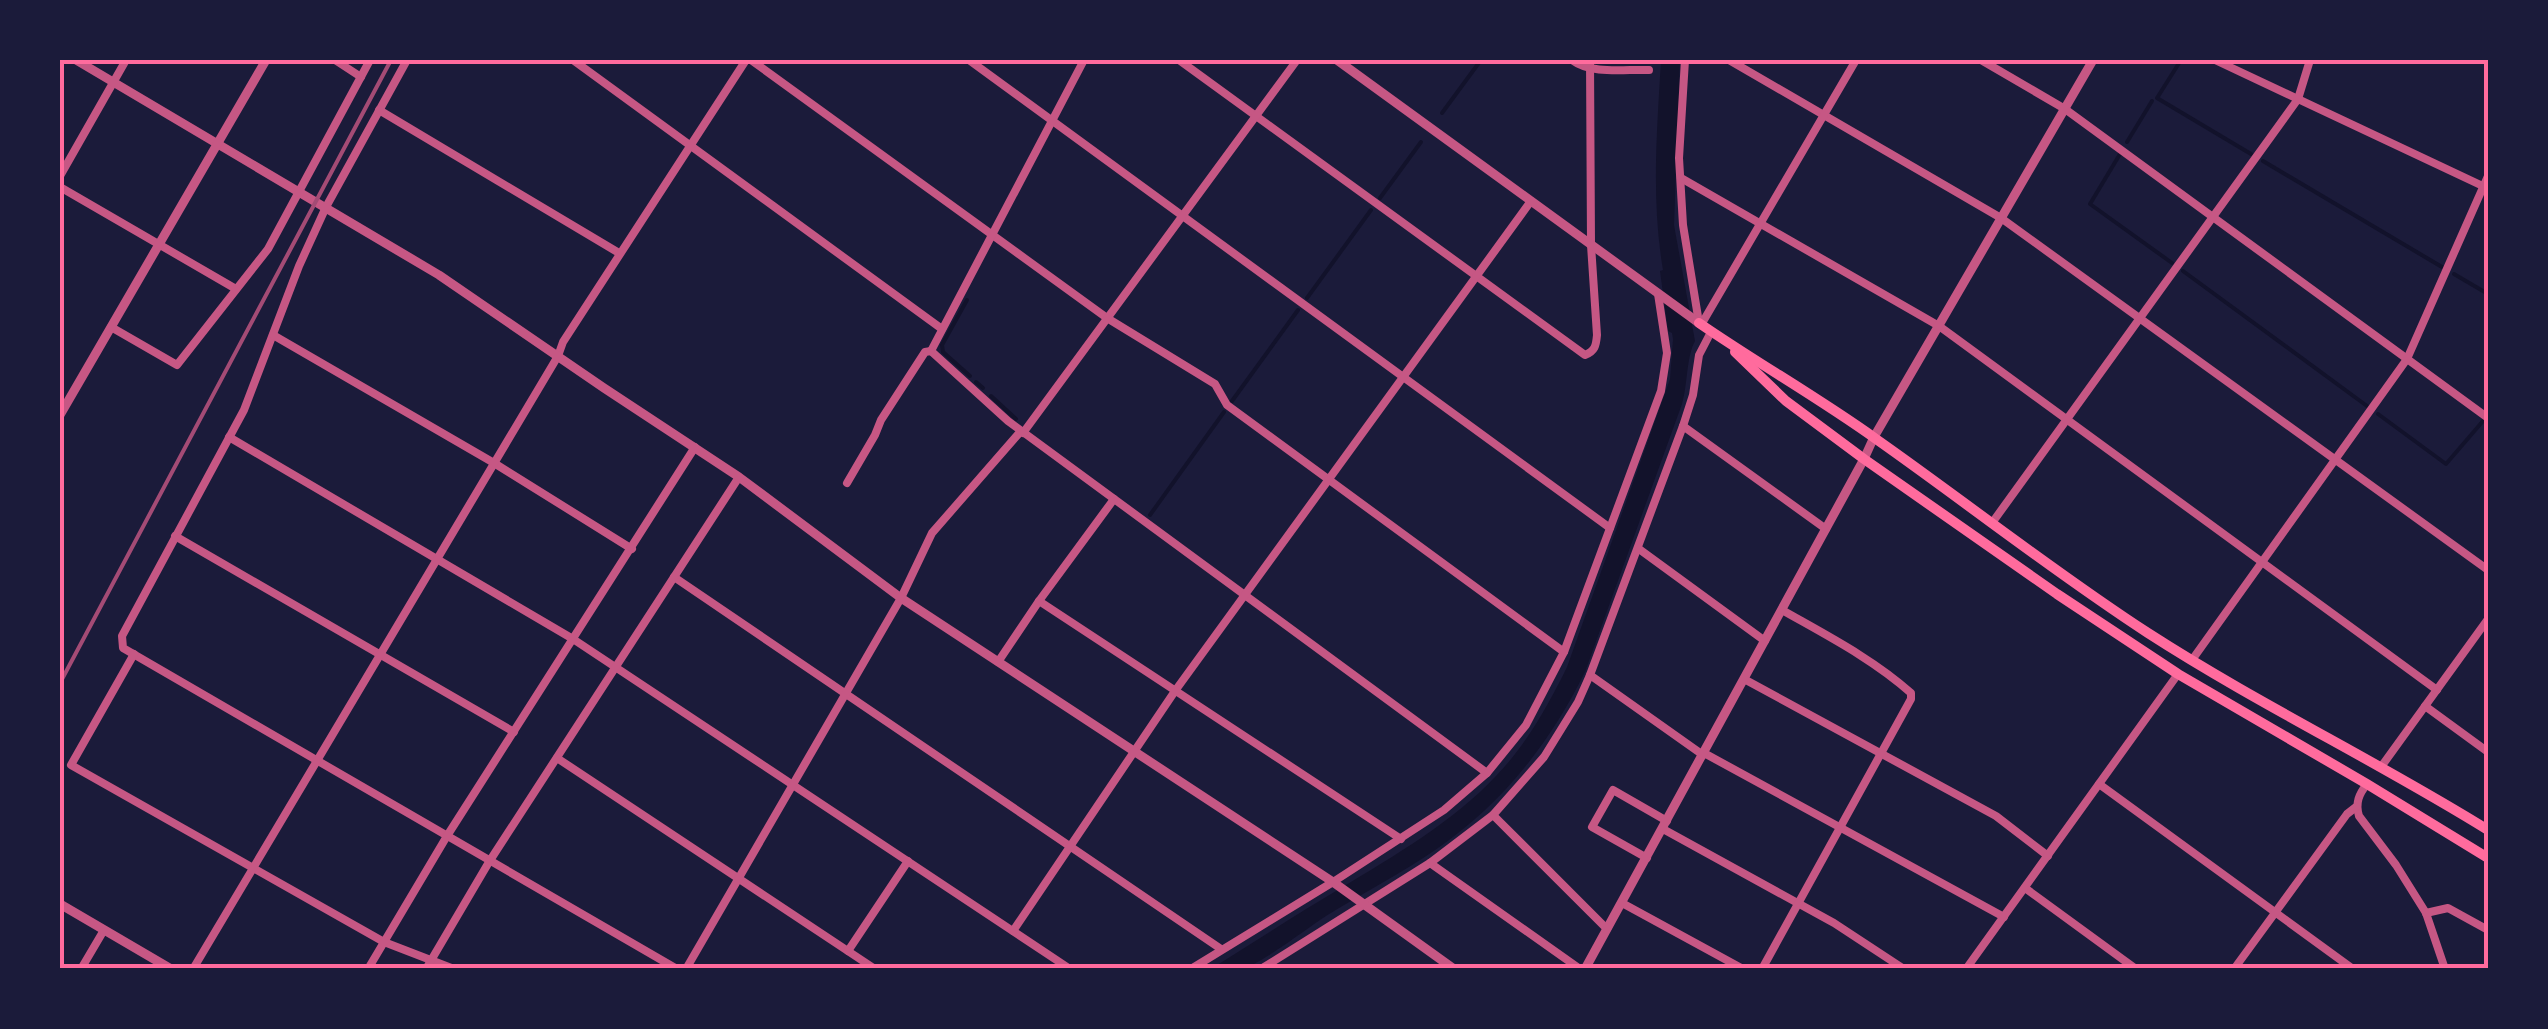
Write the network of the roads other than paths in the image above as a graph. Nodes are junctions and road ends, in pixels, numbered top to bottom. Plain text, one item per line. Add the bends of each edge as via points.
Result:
1 (76, 60) edge
2 (126, 60) edge
3 (266, 60) edge
4 (335, 60) edge
5 (370, 60) edge
6 (406, 60) edge
7 (573, 60) edge
8 (748, 60) edge
9 (969, 60) edge
10 (1084, 60) edge
11 (1179, 60) edge
12 (1296, 60) edge
13 (1337, 60) edge
14 (1572, 60) edge
15 (1686, 60) edge
16 (1729, 60) edge
17 (1856, 60) edge
18 (1981, 60) edge
19 (2093, 60) edge
20 (2215, 60) edge
21 (2310, 60) edge
22 (1590, 64) edge
23 (1648, 70) dead end
24 (361, 77) junction
25 (114, 82) junction
26 (2298, 99) junction
27 (2064, 109) junction
28 (379, 110) junction
29 (1256, 116) junction
30 (1824, 116) junction
31 (1052, 122) junction
32 (218, 144) junction
33 (689, 145) junction
34 (60, 176) edge
35 (2488, 176) edge
36 (1680, 178) junction
37 (60, 187) edge
38 (2486, 187) edge
39 (298, 192) junction
40 (1531, 201) junction
41 (326, 207) junction
42 (1182, 216) junction
43 (2213, 217) junction
44 (2001, 218) junction
45 (1760, 224) junction
46 (992, 236) junction
47 (159, 244) junction
48 (1591, 245) junction
49 (620, 253) junction
50 (1476, 276) junction
51 (236, 289) junction
52 (1659, 295) junction
53 (1107, 318) junction
54 (2140, 318) junction
55 (1939, 326) junction
56 (1704, 327) junction
57 (110, 328) junction
58 (942, 329) junction
59 (273, 334) junction
60 (931, 350) junction
61 (558, 356) junction
62 (2407, 359) junction
63 (1403, 377) junction
64 (60, 415) edge
65 (2488, 418) edge
66 (2066, 420) junction
67 (1683, 426) junction
68 (1022, 432) junction
69 (229, 437) junction
70 (1874, 437) junction
71 (696, 447) junction
72 (1864, 460) junction
73 (2336, 460) junction
74 (494, 463) junction
75 (740, 476) junction
76 (1328, 481) junction
77 (847, 483) dead end
78 (1114, 499) junction
79 (1992, 523) junction
80 (1610, 528) junction
81 (1826, 529) junction
82 (176, 536) junction
83 (632, 549) junction
84 (1639, 549) junction
85 (437, 559) junction
86 (2262, 562) junction
87 (2488, 570) edge
88 (674, 577) junction
89 (1244, 595) junction
90 (901, 598) junction
91 (1039, 601) junction
92 (1782, 610) junction
93 (2488, 619) edge
94 (573, 639) junction
95 (1765, 641) junction
96 (1564, 652) junction
97 (134, 654) junction
98 (380, 655) junction
99 (2192, 660) junction
100 (998, 662) junction
101 (616, 667) junction
102 (2178, 674) junction
103 (1590, 676) junction
104 (1744, 679) junction
105 (2437, 690) junction
106 (1175, 691) junction
107 (845, 695) junction
108 (2425, 706) junction
109 (514, 732) junction
110 (1134, 751) junction
111 (2488, 752) edge
112 (1703, 754) junction
113 (1881, 754) junction
114 (557, 758) junction
115 (60, 760) edge
116 (317, 761) junction
117 (71, 764) junction
118 (2381, 768) junction
119 (1488, 773) junction
120 (793, 784) junction
121 (2099, 784) junction
122 (2367, 784) junction
123 (2356, 808) junction
124 (1493, 815) junction
125 (1665, 825) junction
126 (1840, 828) junction
127 (2488, 830) edge
128 (447, 836) junction
129 (1401, 839) junction
130 (1070, 847) junction
131 (2048, 856) junction
132 (1647, 858) junction
133 (2488, 858) edge
134 (908, 861) junction
135 (489, 862) junction
136 (1430, 863) junction
137 (254, 868) junction
138 (738, 879) junction
139 (1335, 883) junction
140 (2024, 888) junction
141 (1799, 902) junction
142 (1362, 903) junction
143 (1622, 903) junction
144 (60, 904) edge
145 (2275, 912) junction
146 (2426, 913) junction
147 (2004, 916) junction
148 (104, 930) junction
149 (1607, 930) junction
150 (2488, 930) edge
151 (1013, 931) junction
152 (384, 942) junction
153 (1221, 949) junction
154 (848, 950) junction
155 (431, 960) junction
156 (81, 969) edge
157 (171, 969) edge
158 (194, 969) edge
159 (368, 969) edge
160 (426, 969) edge
161 (454, 969) edge
162 (676, 969) edge
163 (686, 969) edge
164 (875, 969) edge
165 (1070, 969) edge
166 (1191, 969) edge
167 (1261, 969) edge
168 (1454, 969) edge
169 (1582, 969) edge
170 (1744, 969) edge
171 (1762, 969) edge
172 (1904, 969) edge
173 (1966, 969) edge
174 (2136, 969) edge
175 (2234, 969) edge
176 (2353, 969) edge
177 (2444, 969) edge

1 - 25 street
2 - 25 street
3 - 32 street
4 - 24 street
5 - 24 street
6 - 28 street
7 - 33 street
8 - 33 street
8 - 46 street
9 - 31 street
10 - 31 street
11 - 29 street
12 - 29 street
13 - 40 street
14 - 22 street
15 - 36 street
16 - 30 street
17 - 30 street
18 - 27 street
19 - 27 street
20 - 26 street
21 - 26 street
22 - 23 street
22 - 48 street
24 - 39 street
25 - 32 street
25 - 34 street
26 - 38 street
26 - 43 street
27 - 43 street
27 - 44 street
28 - 41 street
28 - 49 street
29 - 42 street
29 - 50 street
30 - 44 street
30 - 45 street
31 - 42 street
31 - 46 street
32 - 39 street
32 - 47 street
33 - 49 street
33 - 58 street
35 - 38 street
36 - 45 street
36 - 56 street
37 - 47 street
38 - 62 street
39 - 41 street
39 - 51 street
40 - 48 street
40 - 50 street
41 - 59 street
41 - 61 street
42 - 53 street
42 - 63 street
43 - 54 street
43 - 62 street
44 - 54 street
44 - 55 street
45 - 55 street
45 - 56 street
46 - 53 street
46 - 58 street
47 - 51 street
47 - 57 street
48 - 50 street via 1597,335 1585,355
48 - 52 street
49 - 61 street
50 - 63 street
51 - 57 street via 177,365
52 - 56 street
52 - 80 street via 1667,353 1660,391
53 - 68 street
53 - 76 street via 1215,384 1226,405
54 - 66 street
54 - 73 street
55 - 66 street
55 - 70 street
56 - 67 street
56 - 70 main road
56 - 72 main road
57 - 64 street
58 - 60 street
59 - 69 street
59 - 74 street
60 - 68 street
60 - 77 street
61 - 71 street
61 - 74 street
62 - 65 street
62 - 73 street
63 - 76 street
63 - 80 street
66 - 79 street
66 - 86 street
67 - 81 street
67 - 84 street
68 - 78 street
68 - 90 street via 932,533
69 - 82 street
69 - 85 street
70 - 72 street
70 - 79 main road
71 - 75 street
71 - 83 street
72 - 81 street
72 - 102 main road
73 - 86 street
73 - 87 street
74 - 83 street
74 - 85 street
75 - 88 street
75 - 90 street
76 - 89 street
76 - 96 street
78 - 89 street
78 - 91 street
79 - 99 main road
80 - 96 street
81 - 92 street
82 - 97 street via 122,636 122,648
82 - 98 street
83 - 94 street
84 - 95 street
84 - 103 street
85 - 94 street
85 - 98 street
86 - 99 street
86 - 105 street
88 - 101 street
88 - 107 street
89 - 106 street
89 - 119 street
90 - 100 street
90 - 107 street
91 - 100 street
91 - 106 street
92 - 95 street
92 - 113 street via 1911,693
93 - 105 street
94 - 101 street
94 - 109 street
95 - 104 street
96 - 119 street via 1526,725
97 - 116 street
97 - 117 street
98 - 109 street
98 - 116 street
99 - 118 main road
100 - 110 street
101 - 114 street
101 - 120 street
102 - 121 street
102 - 122 main road
103 - 112 street
103 - 124 street via 1550,748
104 - 112 street
104 - 113 street
105 - 108 street
106 - 110 street
106 - 129 street
107 - 120 street
107 - 130 street
108 - 111 street
108 - 118 street
109 - 128 street
110 - 130 street
110 - 139 street
112 - 125 street
112 - 126 street
113 - 126 street
113 - 131 street via 1996,816
114 - 135 street
114 - 138 street
115 - 117 street
116 - 128 street
116 - 137 street
117 - 137 street
118 - 127 main road
119 - 129 street
120 - 134 street
120 - 138 street
121 - 131 street
121 - 145 street
122 - 123 street
122 - 133 main road
123 - 145 street
123 - 146 street
124 - 136 street
124 - 149 street
125 - 132 street
125 - 132 street via 1612,790 1592,828
125 - 141 street
126 - 141 street
126 - 147 street
128 - 135 street
128 - 152 street
129 - 139 street
130 - 151 street
130 - 153 street
131 - 140 street
132 - 143 street
134 - 151 street
134 - 154 street
135 - 155 street
135 - 162 street
136 - 142 street
136 - 169 street
137 - 152 street
137 - 158 street
138 - 154 street
138 - 163 street
139 - 142 street
139 - 153 street
140 - 147 street
140 - 174 street
141 - 171 street
141 - 172 street
142 - 167 street
142 - 168 street
143 - 149 street
143 - 170 street
144 - 148 street
145 - 175 street
145 - 176 street
146 - 150 street via 2448,908
146 - 177 street
147 - 173 street
148 - 156 street
148 - 157 street
149 - 169 street
151 - 165 street
152 - 155 street
152 - 159 street
153 - 166 street
154 - 164 street
155 - 160 street
155 - 161 street

